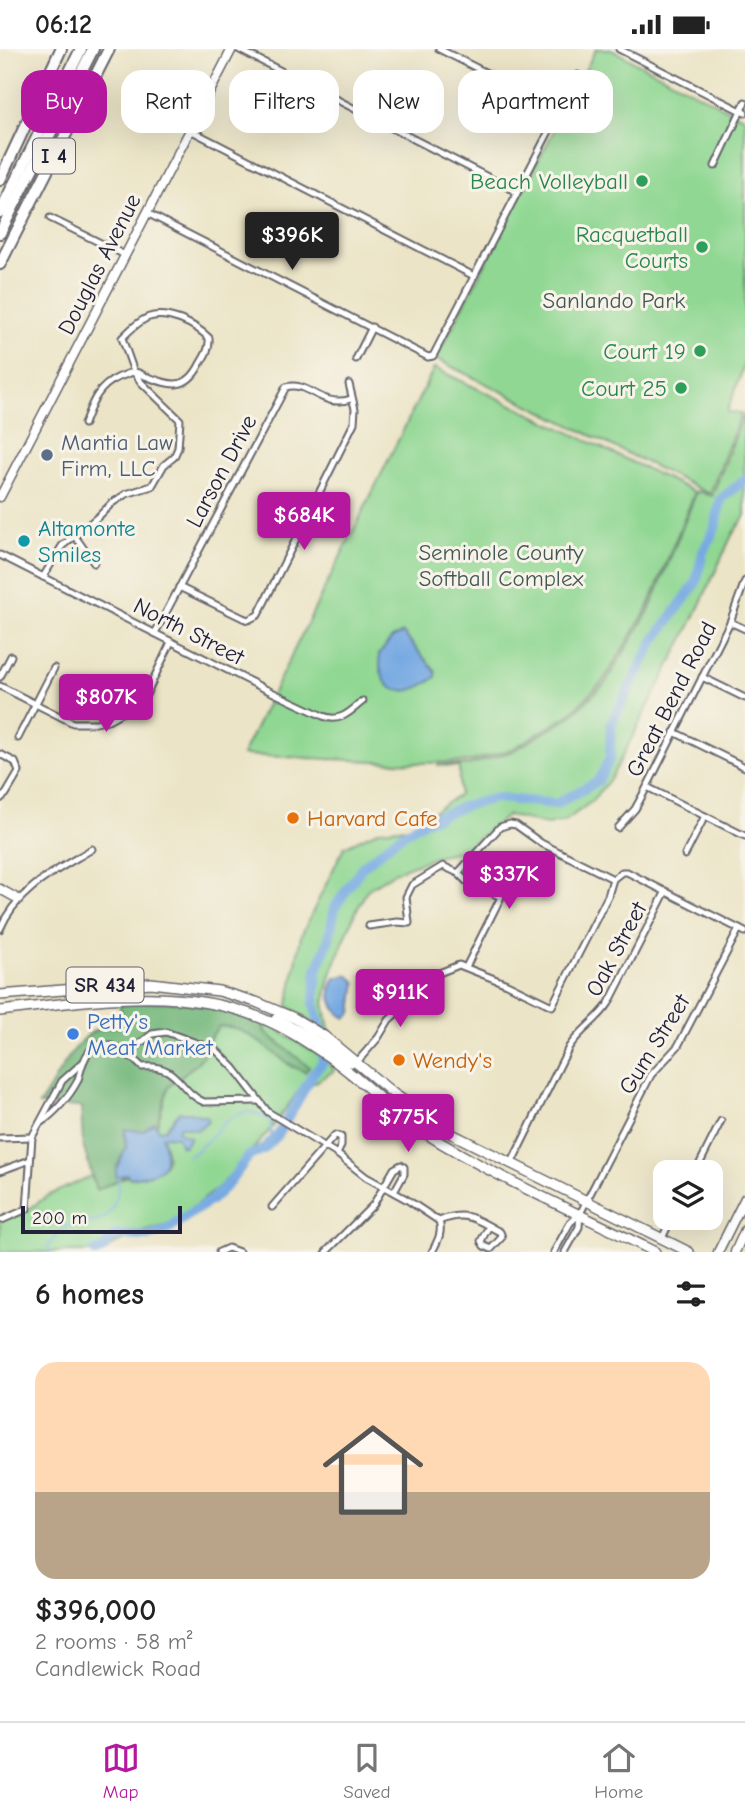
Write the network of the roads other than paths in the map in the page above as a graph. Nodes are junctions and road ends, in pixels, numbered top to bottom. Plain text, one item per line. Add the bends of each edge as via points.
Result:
1 (61, 49) edge
2 (81, 49) edge
3 (93, 49) edge
4 (109, 49) edge
5 (232, 49) edge
6 (237, 49) edge
7 (439, 49) edge
8 (620, 49) edge
9 (481, 70) edge
10 (215, 82) edge
11 (745, 102) edge
12 (743, 112) edge
13 (188, 133) edge
14 (196, 133) edge
15 (548, 133) edge
16 (715, 166) dead end
17 (0, 180) edge
18 (517, 192) junction
19 (0, 212) edge
20 (147, 213) junction
21 (50, 218) dead end
22 (0, 233) edge
23 (125, 255) junction
24 (0, 264) edge
25 (474, 276) junction
26 (372, 327) junction
27 (356, 359) dead end
28 (134, 372) junction
29 (349, 384) dead end
30 (351, 399) junction
31 (84, 424) dead end
32 (0, 497) edge
33 (74, 535) junction
34 (0, 555) edge
35 (94, 563) dead end
36 (43, 577) junction
37 (745, 581) edge
38 (179, 587) junction
39 (251, 619) junction
40 (730, 622) junction
41 (253, 627) dead end
42 (745, 629) edge
43 (155, 633) junction
44 (171, 642) junction
45 (11, 656) dead end
46 (54, 669) dead end
47 (0, 677) edge
48 (702, 677) junction
49 (0, 686) edge
50 (745, 698) edge
51 (363, 701) dead end
52 (35, 704) junction
53 (674, 732) junction
54 (18, 738) dead end
55 (0, 754) edge
56 (745, 767) edge
57 (647, 787) junction
58 (0, 799) edge
59 (705, 816) junction
60 (618, 828) dead end
61 (745, 836) edge
62 (92, 849) dead end
63 (685, 855) dead end
64 (457, 873) junction
65 (613, 879) junction
66 (0, 889) edge
67 (666, 891) junction
68 (18, 899) junction
69 (369, 926) dead end
70 (0, 929) edge
71 (742, 930) edge
72 (466, 967) junction
73 (196, 987) junction
74 (0, 995) edge
75 (193, 1000) junction
76 (0, 1011) edge
77 (314, 1044) junction
78 (128, 1053) junction
79 (357, 1062) junction
80 (82, 1063) junction
81 (259, 1101) junction
82 (721, 1121) dead end
83 (40, 1123) junction
84 (32, 1137) junction
85 (0, 1138) edge
86 (325, 1146) junction
87 (337, 1154) junction
88 (30, 1160) junction
89 (702, 1160) edge
90 (511, 1164) junction
91 (0, 1171) edge
92 (383, 1187) junction
93 (394, 1192) junction
94 (745, 1198) edge
95 (587, 1201) junction
96 (272, 1207) dead end
97 (580, 1214) junction
98 (2, 1220) dead end
99 (439, 1221) junction
100 (489, 1226) dead end
101 (666, 1230) edge
102 (745, 1230) edge
103 (662, 1238) junction
104 (219, 1252) edge
105 (239, 1252) edge
106 (326, 1252) edge
107 (432, 1252) edge
108 (554, 1252) edge
109 (565, 1252) edge
110 (655, 1252) edge
111 (689, 1252) edge
112 (718, 1252) edge
113 (735, 1252) edge

1 - 17 highway, I 4
2 - 19 highway
3 - 22 highway
4 - 24 highway, I 4
5 - 10 main road, Douglas Avenue
6 - 18 street
7 - 9 street
8 - 12 street
11 - 12 street
12 - 16 street
13 - 20 main road, Douglas Avenue
14 - 25 street
15 - 18 street
18 - 25 street
20 - 23 main road, Douglas Avenue
20 - 26 street
21 - 23 street
23 - 32 main road, Douglas Avenue
25 - 26 street via 433,356
26 - 27 street
28 - 28 street via 122,338 152,315 165,314 209,338 189,380 166,384
28 - 31 street via 99,390
28 - 33 street via 180,420 178,448 152,486 126,494
29 - 30 street
30 - 38 street, Larson Drive via 335,402 298,386 286,387
30 - 39 street via 354,423 258,615
33 - 35 street
33 - 36 street
34 - 36 street, North Street
36 - 43 street, North Street
37 - 40 street, Great Bend Road
38 - 39 street
38 - 43 street, Larson Drive
39 - 41 street
40 - 42 street
40 - 48 street, Great Bend Road
43 - 44 street, North Street
44 - 51 street, North Street via 331,719 344,717
44 - 52 street via 146,695 108,720 73,723
45 - 47 street
46 - 52 street
48 - 50 street
48 - 53 street, Great Bend Road
49 - 52 street
52 - 54 street
53 - 56 street
53 - 57 street, Great Bend Road
55 - 58 street via 15,762 19,772
57 - 59 street
57 - 60 street, Great Bend Road
59 - 61 street
59 - 63 street
62 - 68 street
64 - 65 street via 500,827 510,824
64 - 69 street via 443,866 412,885 405,897 409,923
64 - 72 street via 501,897
65 - 67 street via 627,872
65 - 72 street via 552,1006
66 - 68 main road
67 - 71 street
67 - 90 street, Oak Street via 609,1003 569,1047
68 - 70 street
71 - 95 street, Gum Street via 674,1054 657,1068 645,1087
72 - 79 street via 459,965 425,982
73 - 74 main road, SR 434 via 130,983
73 - 75 street
73 - 79 main road, SR 434 via 256,1002 310,1027
75 - 76 main road, SR 434 via 131,997
75 - 77 main road, SR 434 via 273,1018
77 - 79 main road
77 - 97 main road via 423,1132
78 - 80 street via 117,1046 101,1045
78 - 81 street via 142,1067 154,1065 177,1077 197,1100
78 - 81 street via 152,1034 166,1032 216,1050
79 - 90 main road, SR 434 via 433,1122
80 - 83 street via 62,1081
80 - 83 street via 71,1091
81 - 86 street via 278,1119
82 - 89 street
83 - 84 street
84 - 85 street
84 - 88 street
86 - 87 street
86 - 87 street via 338,1135 342,1141
86 - 96 street
87 - 92 street
88 - 91 street
88 - 98 street via 27,1209
90 - 95 main road, SR 434
92 - 93 street
92 - 93 street via 401,1165 404,1174
92 - 106 street via 373,1205
93 - 99 street
94 - 112 main road
95 - 97 street, Gum Street
95 - 103 main road, SR 434
97 - 108 street
97 - 109 street via 579,1227
97 - 110 main road
99 - 100 street via 464,1215
99 - 107 street via 440,1235
101 - 103 street
102 - 113 main road
103 - 111 main road, SR 434
104 - 105 street via 228,1248

